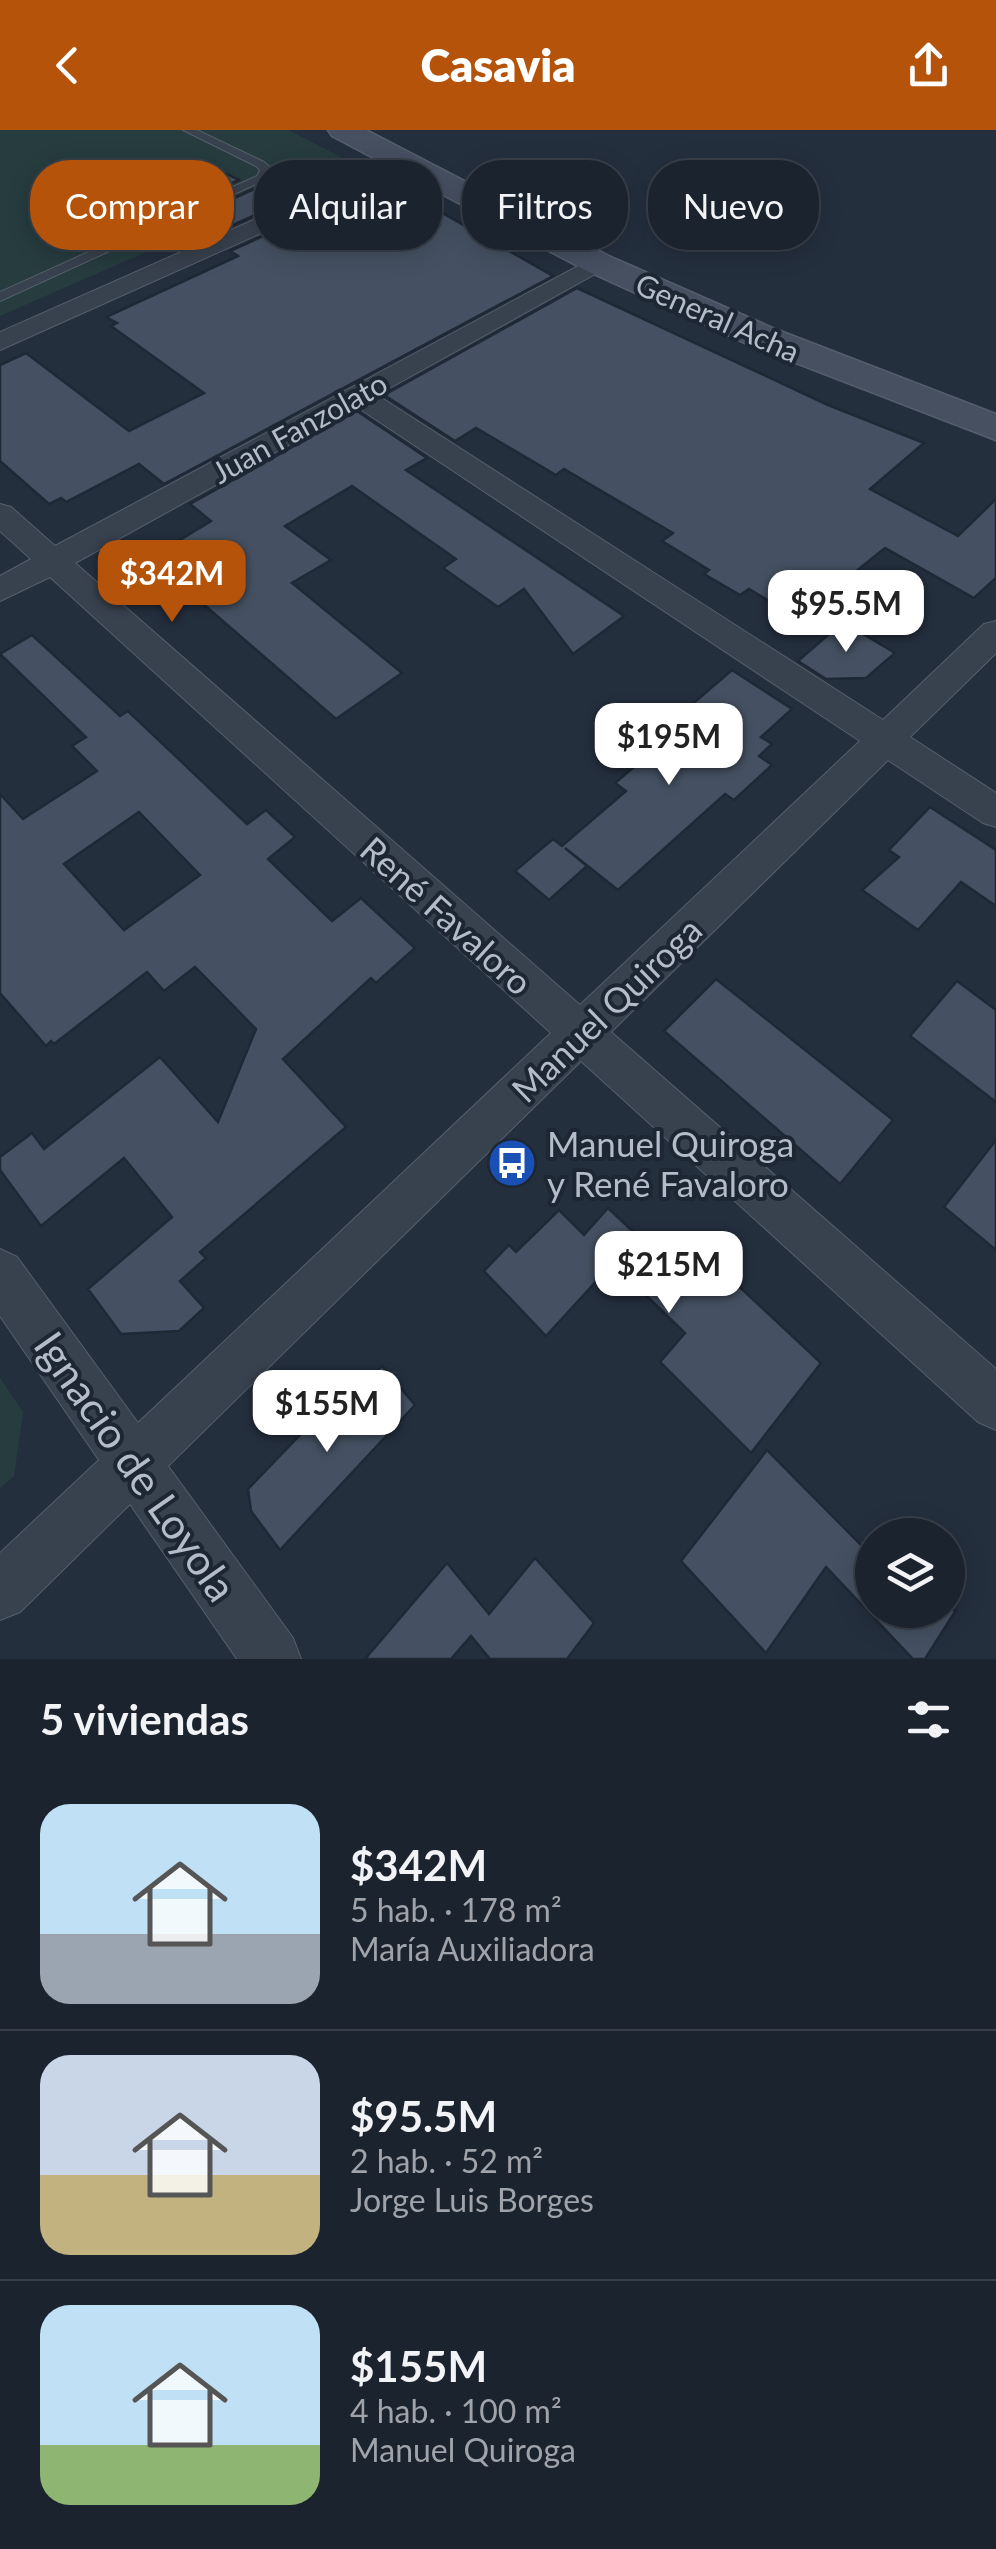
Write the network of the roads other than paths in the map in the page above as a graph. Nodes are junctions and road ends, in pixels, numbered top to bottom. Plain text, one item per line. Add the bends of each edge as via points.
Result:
1 (188, 130) edge
2 (343, 130) edge
3 (401, 160) edge
4 (442, 182) edge
5 (254, 228) edge
6 (597, 264) junction
7 (0, 297) edge
8 (0, 342) edge
9 (358, 394) junction
10 (996, 428) edge
11 (0, 514) edge
12 (53, 562) junction
13 (0, 590) edge
14 (996, 633) edge
15 (885, 740) junction
16 (996, 812) edge
17 (580, 1034) junction
18 (0, 1274) edge
19 (996, 1404) edge
20 (134, 1463) junction
21 (0, 1592) edge
22 (272, 1659) edge

1 - 7 lane via 266,170 261,178
2 - 3 main road, General Acha
4 - 6 main road, General Acha
5 - 8 street
6 - 9 street, Juan Fanzolato
6 - 10 main road, General Acha
9 - 12 street, Juan Fanzolato
9 - 15 street
11 - 12 street, René Favaloro
12 - 13 street, Juan Fanzolato
12 - 17 street, René Favaloro
14 - 15 street, Manuel Quiroga
15 - 16 street
15 - 17 street, Manuel Quiroga
17 - 19 street, René Favaloro
17 - 20 street, Manuel Quiroga
18 - 20 street, Ignacio de Loyola
20 - 21 street, Manuel Quiroga
20 - 22 street, Ignacio de Loyola

